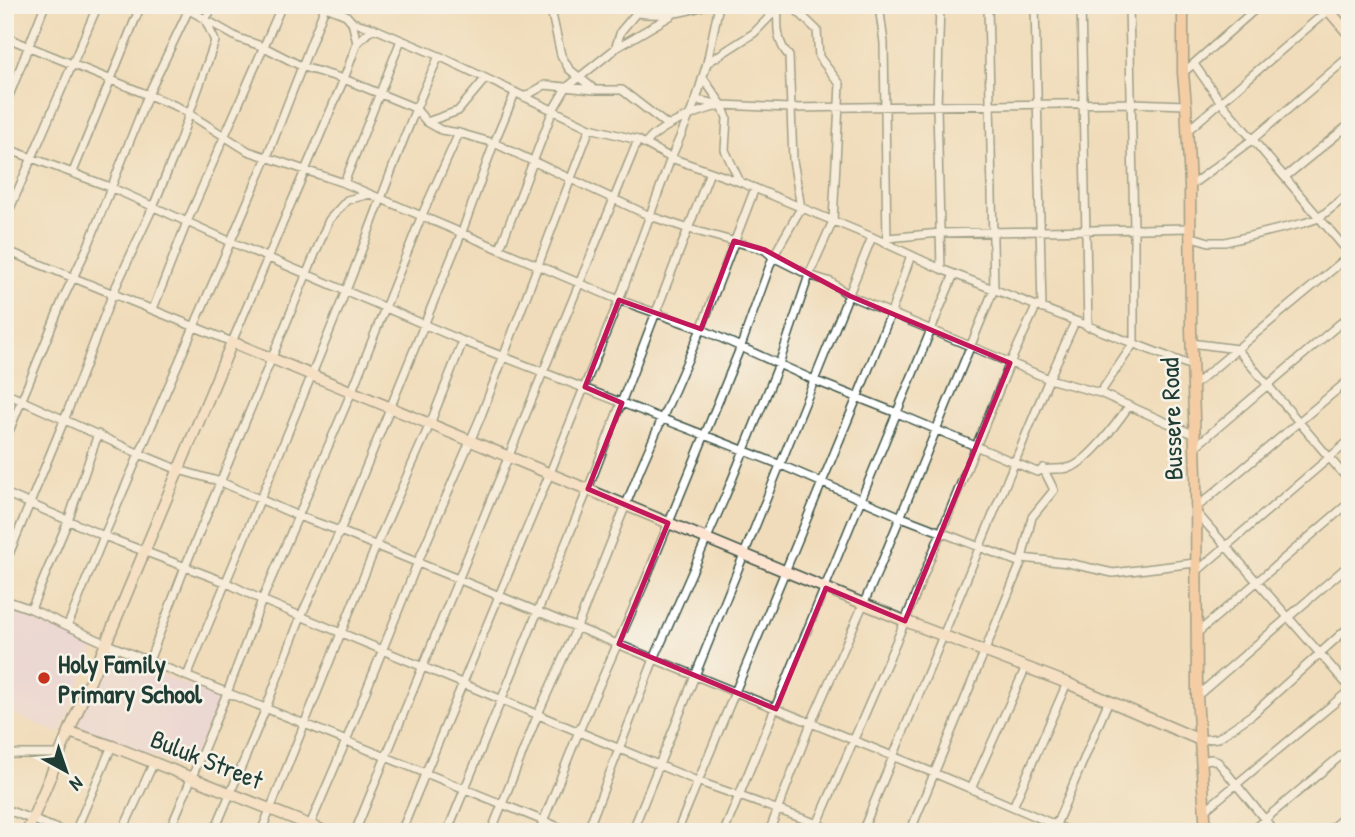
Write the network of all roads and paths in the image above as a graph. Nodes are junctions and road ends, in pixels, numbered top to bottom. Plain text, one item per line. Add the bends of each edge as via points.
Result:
1 (45, 5) edge
2 (98, 5) edge
3 (141, 5) edge
4 (169, 5) edge
5 (215, 5) edge
6 (282, 5) edge
7 (343, 5) edge
8 (550, 5) edge
9 (643, 5) edge
10 (683, 5) edge
11 (706, 5) edge
12 (719, 5) edge
13 (791, 5) edge
14 (879, 5) edge
15 (940, 5) edge
16 (988, 5) edge
17 (1035, 5) edge
18 (1082, 5) edge
19 (1129, 5) edge
20 (1260, 5) edge
21 (323, 6) edge
22 (1184, 6) edge
23 (779, 7) edge
24 (1329, 7) edge
25 (190, 8) edge
26 (636, 13) junction
27 (672, 15) junction
28 (349, 18) junction
29 (205, 19) junction
30 (373, 28) junction
31 (1350, 35) edge
32 (5, 37) edge
33 (401, 40) junction
34 (357, 43) junction
35 (29, 46) junction
36 (264, 47) junction
37 (615, 49) junction
38 (439, 56) junction
39 (1350, 56) edge
40 (71, 64) junction
41 (1194, 64) junction
42 (303, 67) junction
43 (1182, 73) junction
44 (579, 77) junction
45 (344, 79) junction
46 (485, 79) junction
47 (703, 79) junction
48 (110, 81) junction
49 (566, 88) junction
50 (595, 90) junction
51 (515, 93) junction
52 (381, 94) junction
53 (148, 95) junction
54 (524, 97) junction
55 (696, 100) junction
56 (1220, 101) junction
57 (1131, 103) junction
58 (1084, 104) junction
59 (722, 105) junction
60 (1037, 105) junction
61 (1186, 105) junction
62 (5, 106) edge
63 (839, 106) junction
64 (884, 106) junction
65 (989, 106) junction
66 (937, 107) junction
67 (415, 108) junction
68 (790, 108) junction
69 (553, 110) junction
70 (190, 114) junction
71 (689, 117) junction
72 (426, 122) junction
73 (1350, 124) edge
74 (667, 125) junction
75 (590, 128) junction
76 (1188, 130) junction
77 (459, 133) junction
78 (225, 138) junction
79 (1253, 138) junction
80 (642, 142) junction
81 (494, 143) junction
82 (5, 148) edge
83 (267, 157) junction
84 (33, 158) junction
85 (671, 158) junction
86 (535, 160) junction
87 (304, 169) junction
88 (73, 172) junction
89 (710, 172) junction
90 (1285, 177) junction
91 (572, 180) junction
92 (740, 182) junction
93 (344, 183) junction
94 (1190, 186) junction
95 (110, 187) junction
96 (755, 188) junction
97 (1350, 193) edge
98 (371, 194) junction
99 (382, 199) junction
100 (612, 199) junction
101 (153, 208) junction
102 (801, 208) junction
103 (422, 215) junction
104 (650, 216) junction
105 (1319, 218) junction
106 (5, 220) edge
107 (833, 221) junction
108 (187, 222) junction
109 (689, 229) junction
110 (1134, 229) junction
111 (1086, 230) junction
112 (462, 232) junction
113 (992, 232) junction
114 (1040, 232) junction
115 (1189, 232) junction
116 (940, 233) junction
117 (872, 237) junction
118 (229, 241) junction
119 (734, 241) junction
120 (887, 241) junction
121 (500, 248) junction
122 (5, 250) edge
123 (911, 255) junction
124 (1350, 255) edge
125 (268, 257) junction
126 (773, 257) junction
127 (539, 266) junction
128 (941, 269) junction
129 (306, 273) junction
130 (954, 274) junction
131 (809, 275) junction
132 (73, 277) junction
133 (580, 284) junction
134 (994, 289) junction
135 (346, 290) junction
136 (113, 293) junction
137 (850, 296) junction
138 (619, 300) junction
139 (386, 307) junction
140 (1039, 308) junction
141 (153, 309) junction
142 (657, 311) junction
143 (891, 313) junction
144 (1350, 315) edge
145 (1075, 322) junction
146 (424, 324) junction
147 (195, 327) junction
148 (1088, 327) junction
149 (701, 329) junction
150 (929, 329) junction
151 (463, 341) junction
152 (232, 342) junction
153 (1133, 343) junction
154 (1191, 343) junction
155 (741, 346) junction
156 (970, 346) junction
157 (1237, 349) junction
158 (504, 356) junction
159 (271, 358) junction
160 (1010, 363) junction
161 (779, 365) junction
162 (1192, 366) junction
163 (544, 371) junction
164 (311, 376) junction
165 (1049, 379) junction
166 (1350, 379) edge
167 (816, 381) junction
168 (1266, 384) junction
169 (1193, 386) junction
170 (584, 387) junction
171 (352, 391) junction
172 (5, 393) edge
173 (1100, 393) junction
174 (857, 398) junction
175 (22, 400) junction
176 (622, 403) junction
177 (1129, 405) junction
178 (390, 407) junction
179 (897, 412) junction
180 (65, 418) junction
181 (662, 419) junction
182 (1298, 422) junction
183 (430, 424) junction
184 (935, 429) junction
185 (98, 434) junction
186 (704, 435) junction
187 (469, 439) junction
188 (1195, 440) junction
189 (1350, 440) edge
190 (5, 441) edge
191 (975, 446) junction
192 (744, 451) junction
193 (140, 454) junction
194 (507, 456) junction
195 (1329, 458) junction
196 (1015, 463) junction
197 (781, 465) junction
198 (1043, 468) junction
199 (179, 470) junction
200 (550, 473) junction
201 (221, 482) junction
202 (821, 482) junction
203 (1350, 482) edge
204 (589, 489) junction
205 (5, 493) edge
206 (262, 499) junction
207 (862, 499) junction
208 (29, 502) junction
209 (1350, 502) edge
210 (627, 505) junction
211 (1196, 510) junction
212 (298, 516) junction
213 (899, 516) junction
214 (68, 521) junction
215 (668, 523) junction
216 (340, 531) junction
217 (941, 532) junction
218 (104, 536) junction
219 (706, 540) junction
220 (1226, 545) junction
221 (376, 546) junction
222 (981, 547) junction
223 (145, 551) junction
224 (744, 555) junction
225 (1022, 560) junction
226 (5, 564) edge
227 (417, 564) junction
228 (1350, 564) edge
229 (185, 567) junction
230 (1195, 568) junction
231 (784, 572) junction
232 (458, 579) junction
233 (225, 582) junction
234 (1257, 583) junction
235 (826, 588) junction
236 (500, 596) junction
237 (5, 600) edge
238 (262, 600) junction
239 (863, 604) junction
240 (31, 609) junction
241 (537, 611) junction
242 (300, 616) junction
243 (1287, 616) junction
244 (905, 621) junction
245 (68, 625) junction
246 (1350, 626) edge
247 (577, 627) junction
248 (342, 633) junction
249 (1196, 634) junction
250 (944, 637) junction
251 (107, 644) junction
252 (619, 645) junction
253 (383, 649) junction
254 (984, 652) junction
255 (1318, 652) junction
256 (654, 659) junction
257 (149, 661) junction
258 (423, 666) junction
259 (1025, 669) junction
260 (693, 675) junction
261 (187, 676) junction
262 (462, 683) junction
263 (1067, 683) junction
264 (1350, 689) edge
265 (734, 691) junction
266 (227, 692) junction
267 (1196, 696) junction
268 (500, 699) junction
269 (1109, 700) junction
270 (266, 708) junction
271 (776, 709) junction
272 (538, 714) junction
273 (811, 723) junction
274 (306, 724) junction
275 (579, 731) junction
276 (69, 732) junction
277 (854, 740) junction
278 (1200, 740) junction
279 (346, 741) junction
280 (5, 746) edge
281 (112, 746) junction
282 (618, 748) junction
283 (1350, 748) edge
284 (59, 754) junction
285 (8, 755) edge
286 (894, 756) junction
287 (386, 757) junction
288 (1201, 761) junction
289 (153, 762) junction
290 (659, 764) junction
291 (425, 773) junction
292 (934, 773) junction
293 (191, 777) junction
294 (697, 781) junction
295 (1236, 785) junction
296 (465, 789) junction
297 (971, 789) junction
298 (230, 793) junction
299 (739, 795) junction
300 (502, 804) junction
301 (1013, 807) junction
302 (5, 809) edge
303 (270, 809) junction
304 (778, 809) junction
305 (1204, 811) junction
306 (1350, 812) edge
307 (32, 818) junction
308 (544, 820) junction
309 (1265, 820) junction
310 (818, 824) junction
311 (309, 828) edge
312 (1054, 828) edge
313 (27, 832) edge
314 (65, 832) edge
315 (75, 832) edge
316 (122, 832) edge
317 (169, 832) edge
318 (214, 832) edge
319 (261, 832) edge
320 (327, 832) edge
321 (355, 832) edge
322 (401, 832) edge
323 (447, 832) edge
324 (491, 832) edge
325 (539, 832) edge
326 (571, 832) edge
327 (587, 832) edge
328 (632, 832) edge
329 (677, 832) edge
330 (724, 832) edge
331 (769, 832) edge
332 (814, 832) edge
333 (835, 832) edge
334 (862, 832) edge
335 (911, 832) edge
336 (1072, 832) edge
337 (1206, 832) edge
338 (1251, 832) edge
339 (1275, 832) edge
340 (1327, 832) edge

1 - 35 street
2 - 40 street
3 - 48 street
4 - 25 street
5 - 29 street
6 - 36 street
7 - 28 street
8 - 44 street via 561,55
9 - 26 street
10 - 27 street
11 - 27 street
12 - 47 street
13 - 63 street via 817,30 819,57 840,84
14 - 64 street
15 - 66 street
16 - 65 street
17 - 60 street
18 - 58 street
19 - 57 street
20 - 41 street
21 - 28 street
21 - 42 street
22 - 43 main road, Bussere Road
23 - 47 street via 754,33 707,63
23 - 68 street via 780,42 789,56
24 - 31 street
24 - 56 street
25 - 29 street
25 - 53 street
26 - 27 street
26 - 37 street via 621,31
27 - 37 street
28 - 30 street
28 - 34 street
29 - 36 street
29 - 70 street via 215,41
30 - 33 street
30 - 34 street
32 - 35 street
33 - 38 street
33 - 52 street
34 - 45 street
35 - 40 street
35 - 62 street
36 - 42 street
36 - 78 street
37 - 44 street
38 - 46 street
38 - 67 street
39 - 79 street
40 - 48 street
40 - 84 street
41 - 43 street
41 - 56 street
42 - 45 street
42 - 83 street
43 - 61 main road, Bussere Road
44 - 49 street
44 - 50 street
45 - 52 street
45 - 87 street
46 - 51 street
46 - 72 street via 458,111
47 - 55 street
47 - 59 street
48 - 53 street
48 - 88 street
49 - 50 street
49 - 54 street via 545,85
49 - 69 street
50 - 74 street via 622,90
51 - 54 street
51 - 81 street
52 - 67 street
52 - 93 street
53 - 70 street
53 - 95 street
54 - 69 street
55 - 59 street
55 - 71 street
56 - 76 street
56 - 79 street
57 - 58 street
57 - 61 street
57 - 110 street
58 - 60 street
58 - 111 street
59 - 68 street
59 - 71 street
59 - 92 street via 727,118 725,150
60 - 65 street
60 - 114 street
61 - 76 main road, Bussere Road
63 - 64 street
63 - 68 street
63 - 107 street
64 - 66 street
64 - 120 street
65 - 66 street
65 - 113 street
66 - 116 street
67 - 72 street
67 - 99 street
68 - 102 street
69 - 75 street
69 - 86 street
70 - 78 street
70 - 101 street
71 - 74 street
71 - 85 street
72 - 77 street
73 - 90 street
74 - 80 street
75 - 80 street
75 - 91 street
76 - 94 main road, Bussere Road
77 - 81 street
77 - 103 street
78 - 83 street
78 - 108 street
79 - 90 street
79 - 94 street
80 - 85 street
80 - 100 street
81 - 86 street
81 - 112 street
82 - 84 street
83 - 87 street
83 - 118 street
84 - 88 street
84 - 106 street
85 - 89 street
85 - 104 street
86 - 91 street
86 - 121 street
87 - 93 street
87 - 125 street
88 - 95 street
89 - 92 street
89 - 109 street
90 - 105 street
91 - 100 street
91 - 127 street
92 - 96 street
93 - 98 street
94 - 115 main road, Bussere Road
95 - 101 street
95 - 132 street
96 - 102 street
96 - 119 street
97 - 105 street
98 - 99 street
98 - 129 street via 347,200 336,210
99 - 103 street
99 - 135 street
100 - 104 street
100 - 133 street
101 - 108 street
101 - 136 street
102 - 107 street
102 - 126 street
103 - 112 street
103 - 139 street
104 - 109 street
104 - 138 street
105 - 115 street via 1225,242 1209,242
105 - 124 street
107 - 117 street
107 - 131 street
108 - 118 street
108 - 141 street
109 - 119 street
109 - 142 street
110 - 111 street
110 - 115 street
110 - 153 street
111 - 114 street
111 - 148 street
112 - 121 street
112 - 146 street
113 - 114 street
113 - 116 street
113 - 134 street
114 - 140 street
115 - 154 main road, Bussere Road
116 - 120 street
116 - 128 street
117 - 120 street
117 - 137 street
118 - 125 street
118 - 147 street
119 - 126 street
119 - 149 street
120 - 123 street
121 - 127 street
122 - 132 street
123 - 128 street
123 - 143 street
124 - 157 street
125 - 129 street
125 - 152 street
126 - 131 street
126 - 155 street
127 - 133 street
127 - 158 street
128 - 130 street
129 - 135 street
129 - 159 street
130 - 134 street
130 - 150 street
131 - 137 street via 831,282
131 - 161 street
132 - 136 street
132 - 175 street
133 - 138 street
133 - 163 street
134 - 140 street
134 - 156 street
135 - 139 street
135 - 164 street
136 - 141 street
136 - 180 street
137 - 143 street
137 - 167 street
138 - 142 street
138 - 170 street
139 - 146 street
139 - 171 street
140 - 145 street
140 - 160 street
141 - 147 street
142 - 149 street
142 - 176 street
143 - 150 street
143 - 174 street
144 - 168 street
145 - 148 street
145 - 165 street
146 - 151 street
146 - 178 street
147 - 152 street
147 - 193 street
148 - 153 street
149 - 155 street
149 - 181 street
150 - 156 street
150 - 179 street
151 - 158 street
151 - 183 street
152 - 159 street
152 - 199 street
153 - 162 street
153 - 173 street
154 - 157 street
154 - 162 main road, Bussere Road
155 - 161 street
155 - 186 street
156 - 160 street
156 - 184 street
157 - 168 street
157 - 169 street
158 - 163 street
158 - 187 street
159 - 164 street
159 - 201 street
160 - 165 street
160 - 191 street
161 - 167 street
161 - 192 street
162 - 169 main road, Bussere Road
163 - 170 street
163 - 194 street
164 - 171 street
164 - 206 street
165 - 173 street
165 - 196 street
166 - 182 street
167 - 174 street
167 - 197 street
168 - 182 street
168 - 188 street
169 - 188 main road, Bussere Road
170 - 176 street
170 - 200 street
171 - 178 street
171 - 212 street
172 - 175 street
173 - 177 street
174 - 179 street
174 - 202 street
175 - 180 street
175 - 190 street
176 - 181 street
176 - 204 street
177 - 188 street
177 - 198 street via 1073,466
178 - 183 street
178 - 216 street
179 - 184 street
179 - 207 street
180 - 185 street
180 - 208 street
181 - 186 street
181 - 210 street
182 - 195 street
182 - 211 street
183 - 187 street
183 - 221 street
184 - 191 street
184 - 213 street
185 - 193 street
185 - 214 street
186 - 192 street
186 - 215 street
187 - 194 street
187 - 227 street
188 - 211 main road, Bussere Road
189 - 195 street
191 - 196 street
191 - 217 street
192 - 197 street
192 - 219 street
193 - 199 street
193 - 218 street
194 - 200 street
194 - 232 street
195 - 203 street
195 - 220 street
196 - 198 street via 1037,472
196 - 222 street
197 - 202 street
197 - 224 street
198 - 225 street via 1054,490 1032,517
199 - 201 street
199 - 223 street
200 - 204 street
200 - 236 street
201 - 206 street
201 - 229 street
202 - 207 street
202 - 231 street
204 - 210 street
204 - 241 street
205 - 208 street
206 - 212 street
206 - 233 street
207 - 213 street
207 - 235 street
208 - 214 street
208 - 226 street
209 - 234 street
210 - 215 street
210 - 247 street
211 - 220 street
211 - 230 main road, Bussere Road
212 - 216 street
212 - 238 street
213 - 217 street
213 - 239 street
214 - 218 street
214 - 240 street
215 - 219 street
215 - 252 street
216 - 221 street
216 - 242 street
217 - 222 street
217 - 244 street
218 - 223 street
218 - 245 street
219 - 224 street
219 - 256 street
220 - 230 street
220 - 234 street
221 - 227 street
221 - 248 street
222 - 225 street
222 - 250 street
223 - 229 street
223 - 251 street
224 - 231 street
224 - 260 street
225 - 230 street via 1068,563 1113,573
225 - 254 street
227 - 232 street
227 - 253 street
228 - 243 street
229 - 233 street
229 - 257 street
230 - 249 main road, Bussere Road
231 - 235 street
231 - 265 street
232 - 236 street
232 - 258 street
233 - 238 street
233 - 261 street
234 - 243 street
234 - 249 street
235 - 239 street
235 - 271 street
236 - 241 street
236 - 262 street
237 - 240 street
238 - 242 street
238 - 266 street
239 - 244 street
239 - 273 street
240 - 245 street
241 - 247 street
241 - 268 street
242 - 248 street
242 - 270 street
243 - 255 street
243 - 267 street
244 - 250 street
244 - 277 street
245 - 251 street
246 - 255 street
247 - 252 street
247 - 272 street
248 - 253 street
248 - 274 street
249 - 267 main road, Bussere Road
250 - 254 street
250 - 286 street
251 - 257 street
251 - 276 street
252 - 256 street
252 - 275 street
253 - 258 street
253 - 279 street
254 - 259 street
254 - 292 street
255 - 264 street
255 - 278 street via 1253,714 1218,738
256 - 260 street
256 - 282 street
257 - 261 street
258 - 262 street
258 - 287 street
259 - 263 street
259 - 297 street
260 - 265 street
260 - 290 street
261 - 266 street
262 - 268 street
262 - 291 street
263 - 269 street
263 - 301 street
264 - 295 street
265 - 271 street
265 - 294 street
266 - 270 street
266 - 293 street
267 - 278 main road, Bussere Road
268 - 272 street
268 - 296 street
269 - 278 street
269 - 312 street
270 - 274 street
270 - 298 street
271 - 273 street
271 - 299 street
272 - 275 street
272 - 300 street
273 - 277 street
273 - 304 street
274 - 279 street
274 - 303 street
275 - 282 street
275 - 308 street
276 - 281 street, Buluk Street
276 - 284 street
277 - 286 street
277 - 310 street
278 - 288 main road, Bussere Road
279 - 287 street
279 - 311 street
280 - 285 street
281 - 289 street, Buluk Street
281 - 315 street
282 - 290 street
282 - 327 street
283 - 309 street
284 - 285 street
284 - 307 street
286 - 292 street
286 - 334 street
287 - 291 street
287 - 321 street
288 - 295 street via 1214,760
288 - 305 main road, Bussere Road
289 - 293 street, Buluk Street
289 - 316 street
290 - 294 street
290 - 328 street
291 - 296 street
291 - 322 street
292 - 297 street
292 - 335 street
293 - 298 street, Buluk Street
293 - 317 street
294 - 299 street
294 - 329 street
295 - 305 street
295 - 309 street
296 - 300 street
296 - 323 street
297 - 301 street
298 - 303 street, Buluk Street
298 - 318 street
299 - 304 street
299 - 330 street
300 - 308 street
300 - 324 street
301 - 312 street
302 - 307 street
303 - 311 street, Buluk Street
303 - 319 street
304 - 310 street
304 - 331 street
305 - 337 main road, Bussere Road
306 - 340 street
307 - 313 street
307 - 314 street
308 - 325 street
308 - 326 street
309 - 338 street
309 - 339 street
310 - 332 street
310 - 333 street
311 - 320 street, Buluk Street
312 - 336 street

